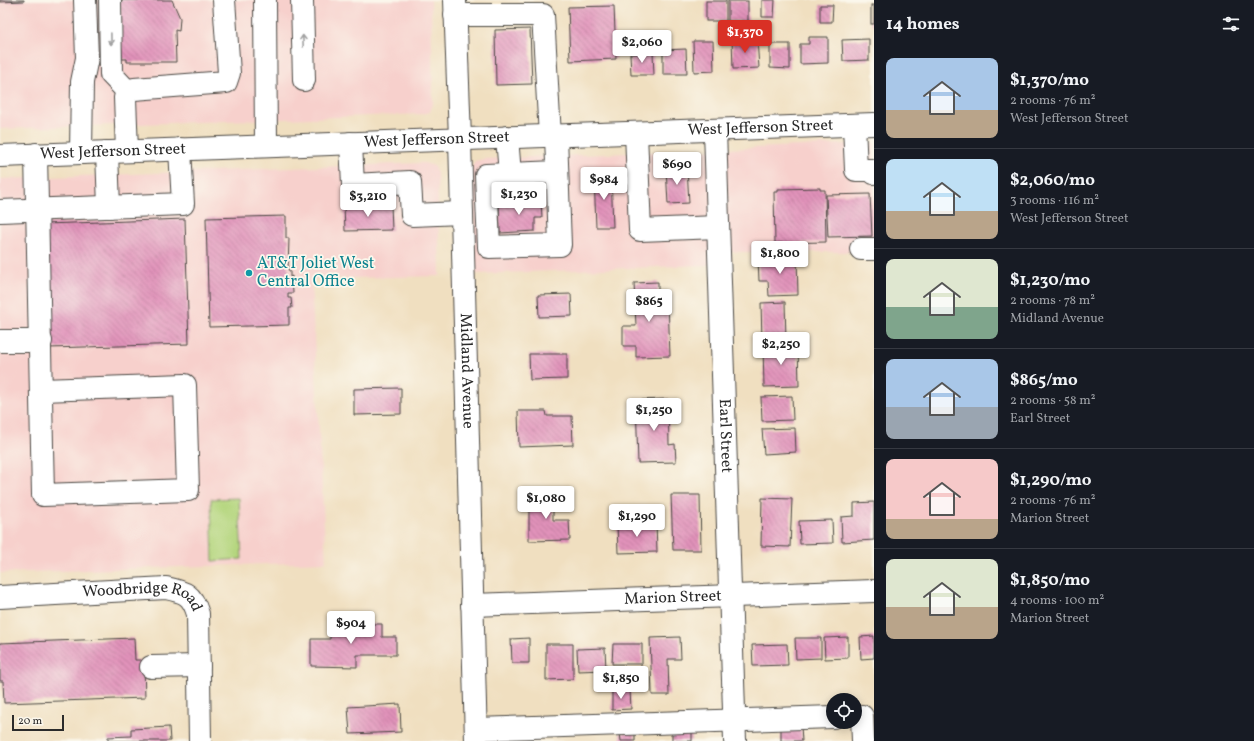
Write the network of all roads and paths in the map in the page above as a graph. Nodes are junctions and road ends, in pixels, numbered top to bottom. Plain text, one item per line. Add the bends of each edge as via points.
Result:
1 (86, 0) edge
2 (110, 0) edge
3 (224, 0) edge
4 (265, 0) edge
5 (302, 0) edge
6 (455, 8) edge
7 (304, 80) dead end
8 (127, 91) junction
9 (864, 124) edge
10 (715, 130) junction
11 (636, 133) junction
12 (553, 136) junction
13 (507, 137) junction
14 (460, 139) junction
15 (351, 143) junction
16 (266, 146) junction
17 (180, 149) junction
18 (117, 151) junction
19 (81, 153) junction
20 (36, 154) junction
21 (0, 156) edge
22 (557, 172) junction
23 (874, 173) edge
24 (510, 174) junction
25 (487, 189) junction
26 (461, 190) junction
27 (109, 207) junction
28 (38, 209) junction
29 (0, 211) edge
30 (462, 218) junction
31 (488, 222) junction
32 (718, 227) junction
33 (489, 247) junction
34 (463, 248) junction
35 (0, 341) edge
36 (41, 341) junction
37 (42, 390) junction
38 (874, 591) edge
39 (730, 596) junction
40 (0, 597) edge
41 (472, 605) junction
42 (199, 666) junction
43 (151, 667) dead end
44 (864, 716) edge
45 (826, 718) edge
46 (734, 731) edge
47 (476, 735) edge
48 (200, 741) edge
49 (863, 741) edge

1 - 19 street via 87,58 82,82
2 -> 8 street via 111,74
3 - 8 street via 229,73 226,82
4 - 16 street
7 -> 5 street
6 - 12 street via 543,14
6 - 14 street, Midland Avenue
8 - 18 street
9 - 10 street, West Jefferson Street
9 - 23 street via 856,170 874,170
10 - 11 street, West Jefferson Street
10 - 32 street, Earl Street
11 - 12 street, West Jefferson Street
11 - 32 street via 640,230
12 - 13 street, West Jefferson Street
12 - 22 street
13 - 14 street, West Jefferson Street
13 - 24 street
14 - 15 street, West Jefferson Street
14 - 26 street, Midland Avenue
15 - 16 street, West Jefferson Street
15 - 30 street via 353,185 410,182 412,215
16 - 17 street, West Jefferson Street
17 - 18 street, West Jefferson Street
17 - 27 street via 183,204
18 - 19 street, West Jefferson Street
18 - 27 street
19 - 20 street, West Jefferson Street
20 - 21 street, West Jefferson Street
20 - 28 street
22 - 24 street
22 - 33 street via 560,245
24 - 25 street via 486,174
25 - 26 street
25 - 31 street
26 - 30 street, Midland Avenue
27 - 28 street
28 - 29 street
28 - 36 street
30 - 31 street
30 - 34 street, Midland Avenue
31 - 33 street
32 - 39 street, Earl Street
33 - 34 street
34 - 41 street, Midland Avenue
35 - 36 street
36 - 37 street
37 - 37 street via 43,494 188,490 186,385
38 - 39 street, Marion Street
39 - 41 street, Marion Street
39 - 46 street, Earl Street
40 - 42 street, Woodbridge Road via 166,588 183,592 194,601 198,614
41 - 47 street, Midland Avenue
42 - 43 street
42 - 48 street, Woodbridge Road
44 - 49 street
45 - 46 street
46 - 47 street

